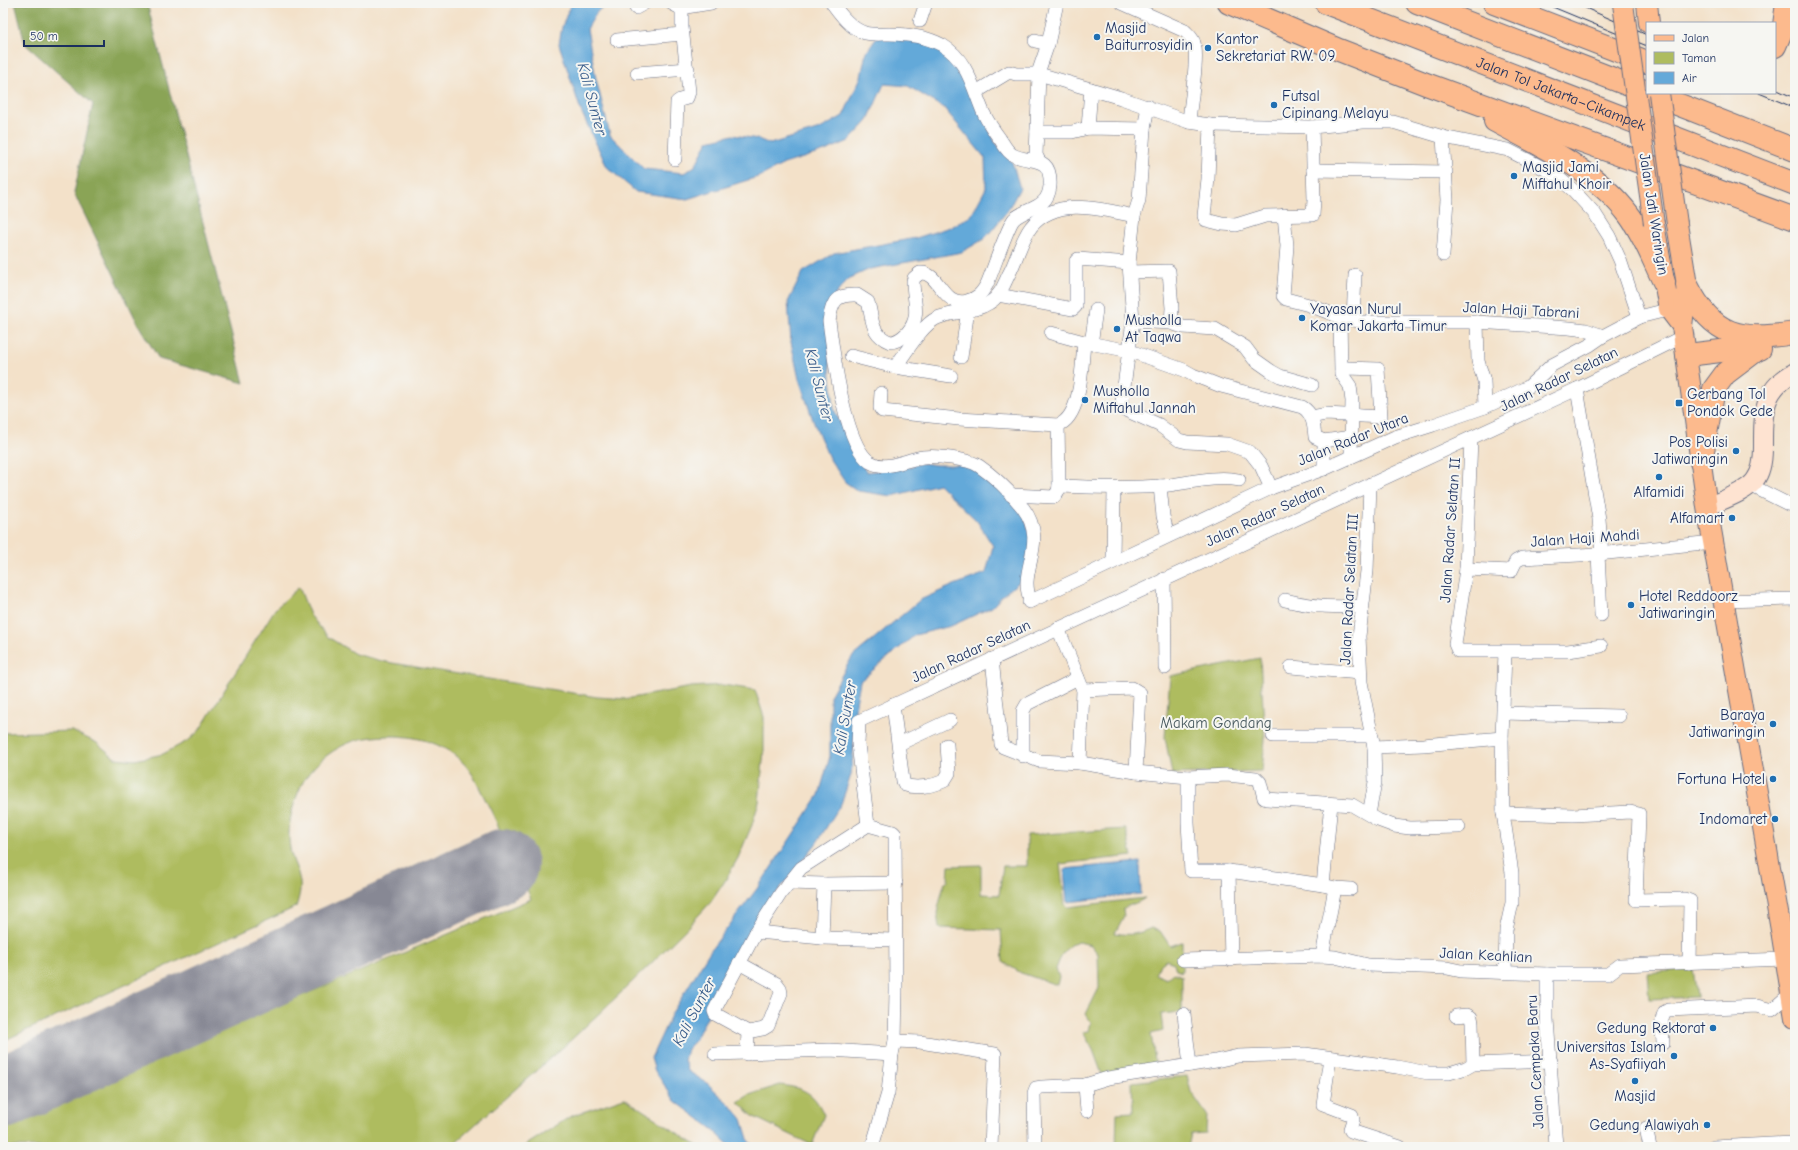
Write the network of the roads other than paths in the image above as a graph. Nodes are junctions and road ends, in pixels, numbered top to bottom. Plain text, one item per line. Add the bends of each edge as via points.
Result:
1 (712, 3) edge
2 (832, 3) edge
3 (926, 3) edge
4 (1057, 3) edge
5 (1122, 3) edge
6 (1229, 3) edge
7 (1326, 3) edge
8 (1417, 3) edge
9 (1494, 3) edge
10 (1623, 3) edge
11 (1787, 3) edge
12 (677, 6) edge
13 (920, 20) dead end
14 (682, 34) junction
15 (617, 40) dead end
16 (1035, 41) dead end
17 (1048, 44) junction
18 (1776, 44) edge
19 (1646, 62) edge
20 (688, 69) junction
21 (637, 73) dead end
22 (1039, 74) junction
23 (1426, 84) junction
24 (1091, 89) junction
25 (976, 92) junction
26 (1646, 92) edge
27 (1651, 94) edge
28 (1659, 94) edge
29 (1148, 106) junction
30 (1189, 122) junction
31 (1210, 125) junction
32 (1088, 128) junction
33 (1312, 128) junction
34 (1144, 129) junction
35 (1037, 132) junction
36 (1443, 137) junction
37 (1795, 150) edge
38 (675, 159) dead end
39 (1039, 161) junction
40 (1313, 170) junction
41 (1446, 172) junction
42 (1795, 184) edge
43 (1284, 215) junction
44 (1134, 216) junction
45 (1795, 219) edge
46 (1444, 255) dead end
47 (1129, 268) junction
48 (1354, 274) dead end
49 (1664, 282) junction
50 (998, 295) junction
51 (1680, 300) junction
52 (968, 310) junction
53 (1096, 310) dead end
54 (1639, 317) junction
55 (1340, 318) junction
56 (1353, 320) junction
57 (1133, 321) junction
58 (1477, 322) junction
59 (1171, 323) junction
60 (1051, 333) dead end
61 (1795, 333) edge
62 (1603, 336) junction
63 (1684, 339) junction
64 (1088, 343) junction
65 (1795, 345) edge
66 (1758, 350) junction
67 (1130, 351) junction
68 (852, 356) dead end
69 (961, 357) dead end
70 (895, 367) junction
71 (1795, 372) edge
72 (1341, 373) junction
73 (951, 376) dead end
74 (1312, 385) dead end
75 (1577, 389) junction
76 (881, 393) dead end
77 (1484, 407) junction
78 (1352, 415) junction
79 (1311, 417) junction
80 (1058, 425) junction
81 (1351, 437) junction
82 (1471, 438) junction
83 (1324, 441) junction
84 (1351, 456) junction
85 (1701, 462) junction
86 (1324, 469) junction
87 (1239, 480) dead end
88 (1370, 484) junction
89 (1750, 485) junction
90 (1059, 486) junction
91 (1160, 486) junction
92 (1114, 488) junction
93 (1270, 488) junction
94 (1011, 496) junction
95 (1795, 505) edge
96 (1707, 507) junction
97 (1168, 536) junction
98 (1713, 542) junction
99 (1600, 554) junction
100 (1113, 562) junction
101 (1466, 569) junction
102 (1164, 579) junction
103 (1795, 599) edge
104 (1285, 600) dead end
105 (1723, 601) junction
106 (1362, 606) junction
107 (1601, 615) dead end
108 (1058, 628) junction
109 (1601, 646) dead end
110 (1505, 652) junction
111 (992, 659) junction
112 (1291, 667) dead end
113 (1165, 668) dead end
114 (1360, 673) junction
115 (1080, 684) junction
116 (893, 705) junction
117 (1504, 713) junction
118 (1619, 716) dead end
119 (950, 720) dead end
120 (1273, 736) dead end
121 (1502, 738) junction
122 (1372, 742) junction
123 (899, 744) junction
124 (947, 745) dead end
125 (1023, 756) junction
126 (1080, 763) junction
127 (1136, 772) junction
128 (1188, 776) junction
129 (1331, 804) junction
130 (1503, 813) junction
131 (1369, 814) junction
132 (868, 825) junction
133 (1459, 827) dead end
134 (1229, 871) junction
135 (789, 883) junction
136 (896, 883) junction
137 (824, 884) junction
138 (1329, 886) junction
139 (1351, 889) dead end
140 (756, 932) junction
141 (822, 938) junction
142 (895, 940) junction
143 (1322, 956) junction
144 (1786, 959) junction
145 (1183, 960) dead end
146 (1231, 960) junction
147 (739, 963) junction
148 (1689, 963) junction
149 (1505, 972) junction
150 (1547, 974) junction
151 (1791, 992) junction
152 (1184, 1014) dead end
153 (1456, 1016) dead end
154 (1795, 1018) edge
155 (748, 1032) junction
156 (1663, 1043) dead end
157 (893, 1048) junction
158 (715, 1054) dead end
159 (748, 1054) junction
160 (1330, 1058) junction
161 (1551, 1061) junction
162 (1473, 1064) junction
163 (1190, 1065) junction
164 (1085, 1085) junction
165 (1087, 1111) dead end
166 (1646, 1128) dead end
167 (1792, 1143) dead end
168 (872, 1147) edge
169 (991, 1147) edge
170 (1035, 1147) edge
171 (1400, 1147) edge
172 (1556, 1147) edge
173 (1650, 1147) edge
174 (1714, 1147) edge

1 - 12 street
2 - 25 street via 841,16 866,33 919,36 943,46 961,63
3 - 13 street
4 - 17 street
5 - 30 street via 1185,31 1192,39 1195,45 1195,61
6 - 23 highway
7 - 42 highway, Jalan Tol Jakarta–Cikampek
8 - 26 highway
9 - 19 highway
10 - 49 main road, Jalan Jati Waringin, bridge
11 - 18 highway via 1784,25
12 - 14 street
14 - 15 street
14 - 20 street
16 - 17 street
17 - 22 street
20 - 21 street
20 - 38 street via 689,96 677,102
22 - 24 street
22 - 25 street via 1009,72
22 - 35 street
23 - 45 highway
23 - 49 highway via 1547,148 1587,175 1628,214 1642,236
24 - 29 street
24 - 32 street
25 - 39 street via 984,115 1008,150 1017,157
27 - 37 highway
28 - 51 main road, Jalan Jati Waringin, bridge via 1677,224
29 - 30 street
29 - 34 street
30 - 31 street
31 - 33 street
31 - 43 street via 1204,216 1206,220 1217,224 1236,224 1260,217
32 - 34 street
32 - 35 street via 1072,132
33 - 36 street via 1393,122
33 - 40 street
34 - 44 street via 1139,200
35 - 39 street via 1036,154
36 - 41 street
36 - 54 street via 1508,150 1547,170 1574,191 1595,214 1609,236
39 - 94 street via 1044,164 1050,180 1046,199 1013,221 987,284 975,299 964,302 952,300 928,274 922,273 916,275 913,281 916,308 914,324 898,341 890,342 878,334 872,326 868,302 857,295 842,296 834,302 829,321 844,411 865,458 874,464 884,466 928,456 978,465 997,480
40 - 41 street
40 - 43 street via 1313,215
41 - 46 street
43 - 55 street, Jalan Haji Tabrani via 1287,246 1284,298
44 - 47 street
44 - 50 street via 1077,207 1064,208 1042,216 1031,227
47 - 50 street via 1078,259 1076,307 1073,309
47 - 57 street
47 - 59 street via 1169,271
48 - 56 street
49 - 51 main road, Jalan Jati Waringin
50 - 52 street via 989,303
51 - 54 street, Jalan Radar Utara
51 - 61 highway via 1697,305 1713,322 1733,333 1749,336
51 - 63 main road, Jalan Jati Waringin
52 - 69 street
52 - 70 street via 937,318 927,326
53 - 64 street
54 - 62 street, Jalan Radar Utara
55 - 56 street, Jalan Haji Tabrani
55 - 72 street
56 - 58 street, Jalan Haji Tabrani via 1381,323
57 - 59 street
57 - 67 street
58 - 62 street, Jalan Haji Tabrani via 1586,330
58 - 77 street via 1478,361 1484,381
59 - 74 street via 1215,329 1245,347 1254,359 1271,371
60 - 64 street
62 - 77 street, Jalan Radar Utara via 1552,365 1528,387
63 - 66 highway
63 - 75 street, Jalan Radar Selatan
63 - 85 main road, Jalan Jati Waringin
64 - 67 street
64 - 80 street via 1075,407 1064,423
65 - 66 highway
66 - 85 highway via 1725,374 1714,389
67 - 79 street via 1221,386 1302,407
67 - 93 street via 1122,410 1159,425 1179,440 1227,444 1250,452 1261,466
68 - 70 street
70 - 73 street
71 - 89 street via 1784,378 1768,396 1761,465 1755,481
72 - 78 street via 1350,386
72 - 78 street via 1347,368 1379,370 1381,417
75 - 82 street, Jalan Radar Selatan
75 - 99 street via 1600,519
76 - 80 street via 882,411
77 - 84 street, Jalan Radar Utara via 1395,437
78 - 79 street via 1326,414
78 - 81 street
79 - 83 street via 1315,437
80 - 90 street
81 - 83 street
81 - 84 street
82 - 88 street, Jalan Radar Selatan
82 - 101 street, Jalan Radar Selatan II
83 - 86 street
84 - 86 street, Jalan Radar Utara
85 - 96 main road, Jalan Jati Waringin
86 - 93 street, Jalan Radar Utara
87 - 91 street via 1226,478
88 - 102 street, Jalan Radar Selatan
88 - 106 street, Jalan Radar Selatan III via 1367,571
89 - 95 street
89 - 96 street
90 - 92 street
90 - 94 street via 1054,496
91 - 92 street
91 - 97 street
92 - 100 street
93 - 97 street, Jalan Radar Utara
94 - 100 street, Jalan Radar Utara via 1026,513 1034,534 1034,550 1027,589 1030,601
96 - 98 main road, Jalan Jati Waringin
97 - 100 street, Jalan Radar Utara
98 - 99 street, Jalan Haji Mahdi
98 - 105 main road, Jalan Jati Waringin
99 - 101 street, Jalan Haji Mahdi via 1522,558 1516,560 1511,571
99 - 107 street
101 - 110 street, Jalan Radar Selatan II via 1456,648 1465,651
102 - 108 street, Jalan Radar Selatan
102 - 113 street
103 - 105 street
104 - 106 street via 1323,608
105 - 144 main road, Jalan Jati Waringin
106 - 114 street, Jalan Radar Selatan III via 1359,636
108 - 111 street, Jalan Radar Selatan
108 - 115 street
109 - 110 street via 1568,651
110 - 117 street
111 - 116 street, Jalan Radar Selatan
111 - 125 street via 1001,744 1007,750
112 - 114 street
114 - 122 street, Jalan Radar Selatan III
115 - 125 street via 1027,704 1023,712
115 - 126 street
115 - 127 street via 1132,688 1140,693
116 - 123 street
116 - 132 street, Jalan Radar Selatan via 859,721 858,744
117 - 118 street
117 - 121 street
119 - 123 street
120 - 122 street
121 - 122 street via 1423,745
121 - 130 street
122 - 131 street, Jalan Radar Selatan III via 1375,782
123 - 124 street via 903,781 910,787 938,784 947,778
125 - 126 street via 1039,761
126 - 127 street
127 - 128 street
128 - 129 street via 1227,775 1256,778 1260,782 1264,798
128 - 134 street via 1191,871
129 - 131 street via 1352,805
129 - 138 street
130 - 148 street via 1639,814 1636,900 1690,901
130 - 149 street via 1512,873 1512,903 1506,930
131 - 133 street via 1394,826
132 - 135 street via 807,863
132 - 136 street via 894,833
134 - 138 street
134 - 146 street
135 - 137 street
135 - 140 street
136 - 137 street
136 - 142 street
137 - 141 street
138 - 139 street
138 - 143 street
140 - 141 street
140 - 147 street
141 - 142 street
142 - 157 street
143 - 146 street, Jalan Keahlian
143 - 149 street, Jalan Keahlian via 1387,967
144 - 148 street, Jalan Keahlian
144 - 151 main road, Jalan Jati Waringin
145 - 146 street, Jalan Keahlian
147 - 155 street via 714,1011 715,1014
147 - 155 street via 777,984 781,993 768,1026
148 - 150 street, Jalan Keahlian via 1620,965 1608,974
149 - 150 street, Jalan Keahlian
150 - 161 street, Jalan Cempaka Baru via 1547,1019
151 - 154 main road, Jalan Jati Waringin
151 - 156 street via 1772,1010 1757,1006 1664,1011
152 - 163 street
153 - 162 street via 1471,1017
155 - 159 street
157 - 159 street
157 - 168 street via 888,1093
157 - 169 street via 920,1042 995,1054
158 - 159 street
160 - 162 street via 1428,1073 1449,1073
160 - 163 street via 1305,1054 1238,1056
160 - 171 street via 1323,1104 1352,1115 1351,1131
161 - 162 street
161 - 172 street, Jalan Cempaka Baru
163 - 164 street via 1108,1078
164 - 165 street
164 - 170 street via 1036,1088
166 - 173 street
167 - 174 street

